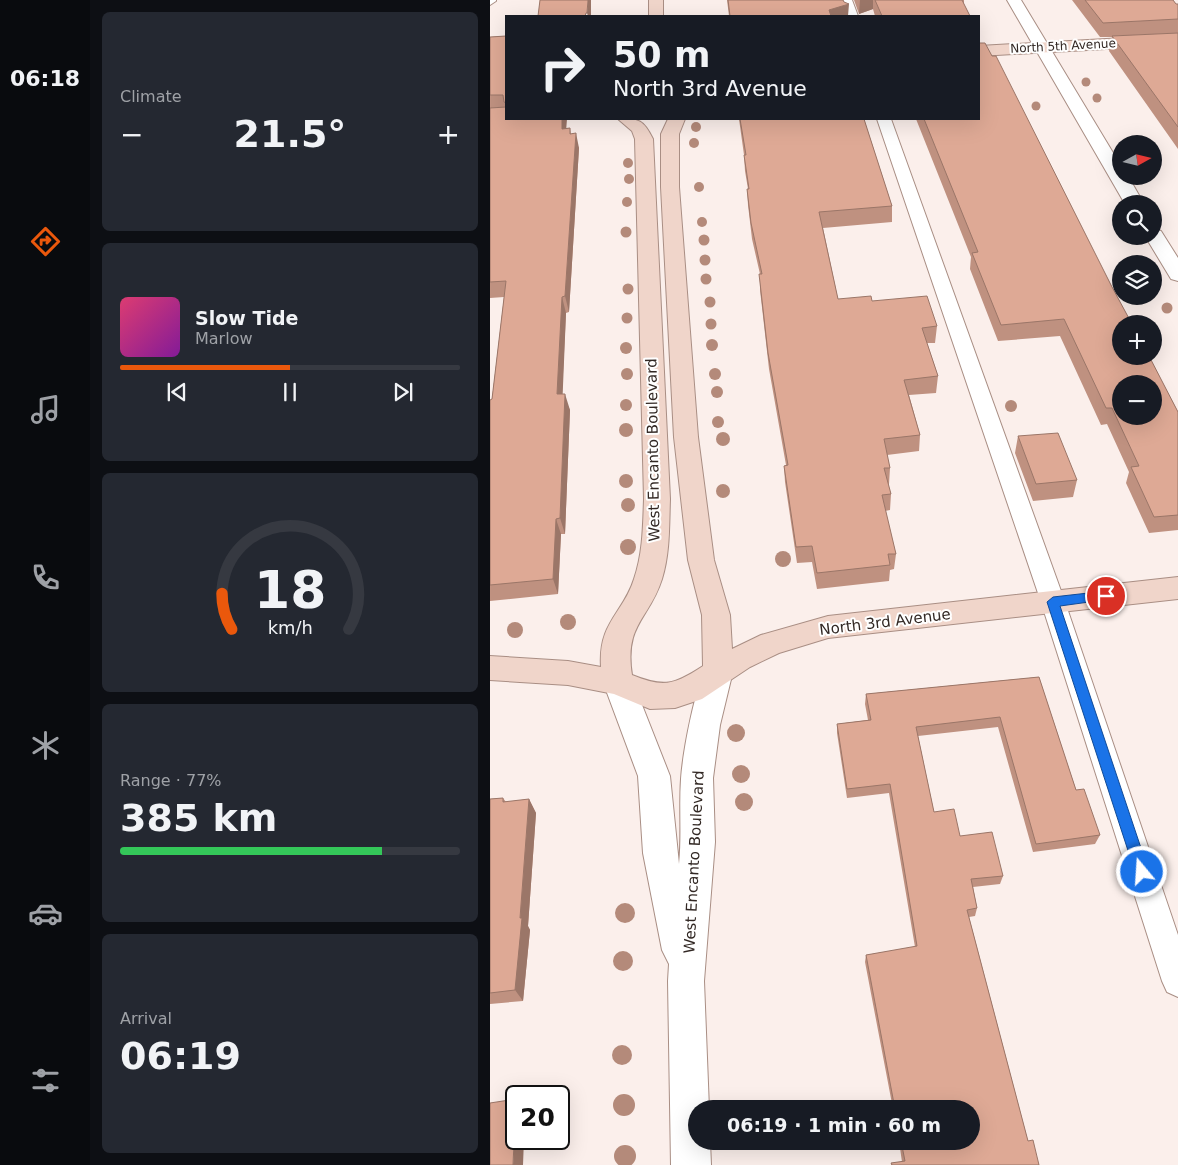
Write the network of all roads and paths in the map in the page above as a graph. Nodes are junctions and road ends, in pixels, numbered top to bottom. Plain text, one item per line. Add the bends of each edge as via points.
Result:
1 (656, 0) edge
2 (846, 0) edge
3 (1014, 0) edge
4 (656, 15) edge
5 (852, 15) edge
6 (1178, 40) edge
7 (1042, 48) junction
8 (980, 51) edge
9 (627, 120) edge
10 (676, 120) edge
11 (884, 120) edge
12 (1130, 195) edge
13 (1160, 245) edge
14 (1178, 275) edge
15 (1178, 588) edge
16 (1053, 602) junction
17 (490, 668) edge
18 (718, 671) junction
19 (618, 682) junction
20 (686, 981) junction
21 (1178, 981) edge
22 (691, 1165) edge

1 - 4 street
2 - 5 lane
3 - 7 street
6 - 7 street, North 5th Avenue
7 - 8 street, North 5th Avenue
7 - 12 street
9 - 19 street, West Encanto Boulevard via 639,128 644,139 657,500 656,545 648,580 618,636 615,658
10 - 18 street, West Encanto Boulevard via 670,134 670,187 686,437 701,560 716,615
11 - 16 lane
13 - 14 street
15 - 16 street, North 3rd Avenue
16 - 18 street, North 3rd Avenue via 828,627 771,643
16 - 21 lane
17 - 19 street, North 3rd Avenue via 568,673
18 - 19 street, North 3rd Avenue via 690,690 675,695 650,696
18 - 20 street, West Encanto Boulevard via 704,725 697,778 698,842
19 - 20 street, West Encanto Boulevard via 654,776 660,853
20 - 22 street, West Encanto Boulevard

